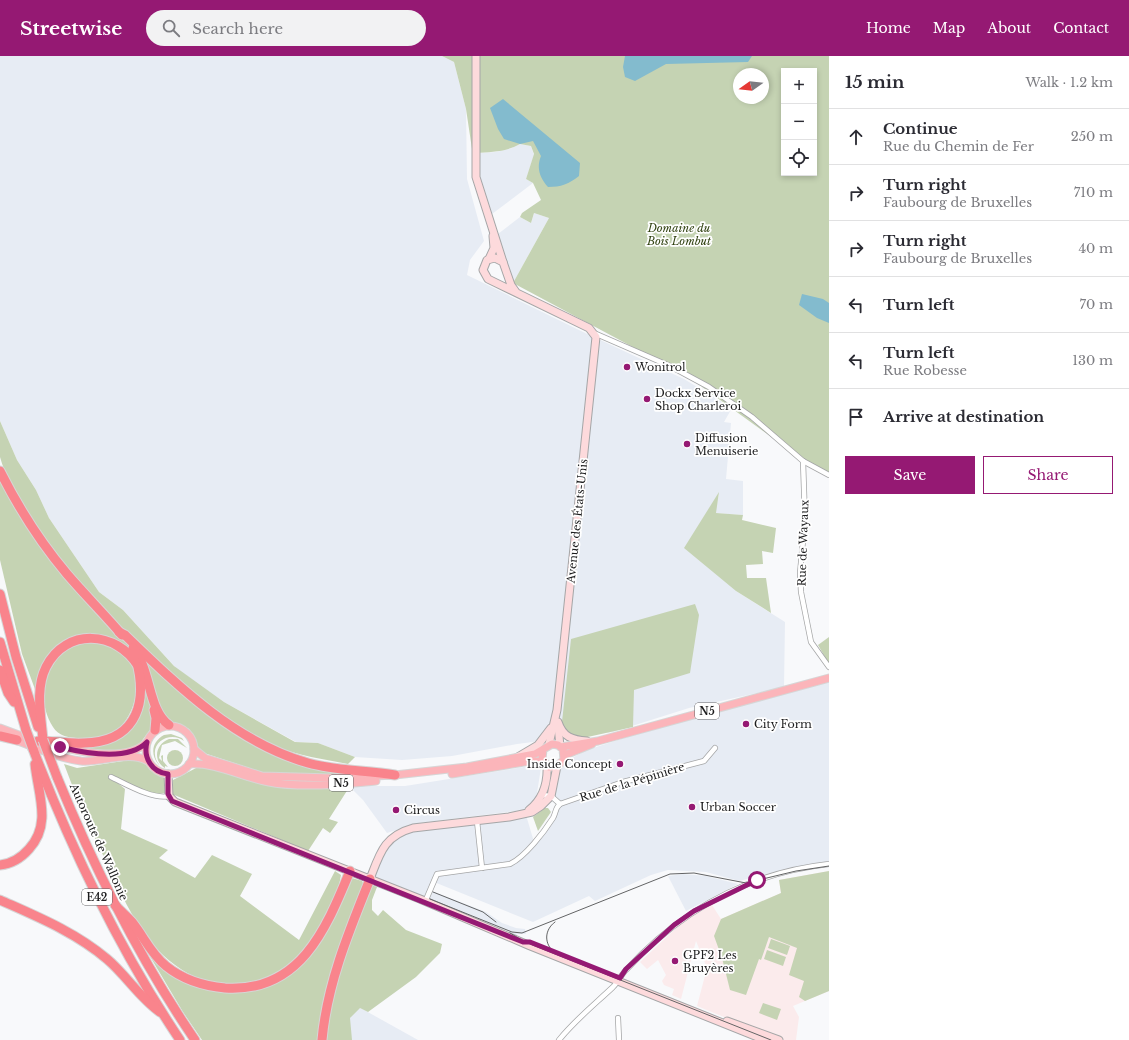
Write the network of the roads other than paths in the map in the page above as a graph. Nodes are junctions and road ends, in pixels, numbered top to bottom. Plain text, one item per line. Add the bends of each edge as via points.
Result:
1 (476, 56) edge
2 (493, 231) junction
3 (489, 259) junction
4 (503, 262) junction
5 (506, 271) junction
6 (494, 280) junction
7 (516, 292) junction
8 (594, 333) junction
9 (803, 461) junction
10 (0, 471) edge
11 (829, 475) edge
12 (0, 594) edge
13 (119, 632) junction
14 (0, 642) edge
15 (828, 663) edge
16 (138, 666) junction
17 (0, 670) edge
18 (829, 678) edge
19 (20, 713) junction
20 (38, 717) junction
21 (556, 723) junction
22 (169, 725) junction
23 (0, 728) edge
24 (155, 730) junction
25 (0, 735) edge
26 (17, 740) joint
27 (598, 741) junction
28 (147, 742) junction
29 (37, 743) junction
30 (549, 744) junction
31 (561, 746) junction
32 (715, 748) dead end
33 (194, 749) junction
34 (542, 750) junction
35 (565, 755) junction
36 (515, 758) junction
37 (148, 761) junction
38 (545, 763) junction
39 (189, 764) junction
40 (557, 766) junction
41 (39, 773) junction
42 (168, 774) junction
43 (395, 775) junction
44 (111, 777) dead end
45 (169, 796) junction
46 (546, 798) junction
47 (560, 804) junction
48 (556, 808) junction
49 (477, 821) junction
50 (829, 864) edge
51 (0, 865) edge
52 (482, 868) junction
53 (350, 871) junction
54 (370, 880) junction
55 (0, 900) edge
56 (430, 900) junction
57 (115, 905) junction
58 (619, 979) junction
59 (162, 1014) junction
60 (618, 1018) dead end
61 (180, 1040) edge
62 (195, 1040) edge
63 (322, 1040) edge
64 (559, 1040) edge
65 (619, 1040) edge
66 (765, 1040) edge
67 (779, 1040) edge

1 - 2 street via 476,171
2 - 3 street via 494,248
2 - 4 street
3 - 4 street via 495,258
3 - 6 street via 484,264 484,273
4 - 5 street
5 - 6 street via 502,278
5 - 7 street
6 - 7 street
7 - 8 street via 589,328
8 - 9 street via 670,366 708,387 752,417
8 - 21 street, Avenue des États-Unis via 596,340
9 - 11 street
9 - 15 street, Rue de Wayaux via 805,519 800,588 808,635
10 - 13 highway via 46,548
12 - 20 highway via 16,657
13 - 22 highway via 138,656 160,716
13 - 43 highway via 207,709 256,742 308,763
14 - 19 highway, Autoroute de Wallonie / E42
16 - 20 highway via 129,653 111,642 91,638 71,642 57,652 46,667
16 - 24 highway via 155,713
16 - 29 highway via 142,687 140,706 133,722 122,732 103,741
17 - 19 highway via 8,693
18 - 27 main road, N5
19 - 29 highway, Autoroute de Wallonie / E42, bridge
20 - 29 highway
21 - 27 street via 567,737
21 - 30 street, Avenue des États-Unis
21 - 31 street, Avenue des États-Unis
21 - 36 street via 542,742
22 - 24 main road
22 - 33 main road, N5 via 186,732
23 - 29 main road
24 - 28 main road
25 - 26 highway
26 - 37 main road via 71,759 92,761 134,757
27 - 31 main road, N5
27 - 35 main road, N5
28 - 29 main road via 134,751 91,754
28 - 37 main road via 145,748
29 - 41 highway
29 - 57 highway, Autoroute de Wallonie / E42, bridge via 57,777
30 - 31 main road, N5
30 - 34 main road, N5
31 - 35 main road
32 - 47 street, Rue de la Pépinière via 704,761 623,782
33 - 39 main road
33 - 43 main road, N5 via 210,760 271,777
34 - 36 main road, N5
34 - 38 main road
35 - 40 main road via 563,762
36 - 43 main road, N5 via 467,767
37 - 42 main road via 156,769
38 - 39 main road, N5 via 524,762 396,780 304,784 271,783 209,765
38 - 40 main road, N5
38 - 46 street
39 - 42 main road via 182,770
40 - 46 street
41 - 51 highway via 43,810 39,833 33,845 24,854 14,861
41 - 59 highway, E42 via 90,884
42 - 45 street
44 - 45 street via 162,798
45 - 53 street via 175,802
46 - 47 street
46 - 48 street
46 - 49 street via 536,810
47 - 48 street, Rue de la Pépinière
48 - 52 street, Rue de la Pépinière via 553,817 517,860 510,864
49 - 52 street
49 - 54 street via 413,828 396,834 383,847
50 - 58 street via 755,880 694,911 674,925 626,969
52 - 56 street, Rue de la Pépinière via 437,874
53 - 54 street
53 - 57 highway via 319,939 297,964 271,981 236,988 192,981 166,966 152,952 132,922
54 - 56 street
54 - 63 highway via 340,958
55 - 59 highway via 78,937 108,960 148,1004
56 - 58 street via 523,942
57 - 62 highway, Autoroute de Wallonie / E42 via 147,964
58 - 64 street
58 - 66 street
58 - 67 street
59 - 61 highway, E42
60 - 65 street

